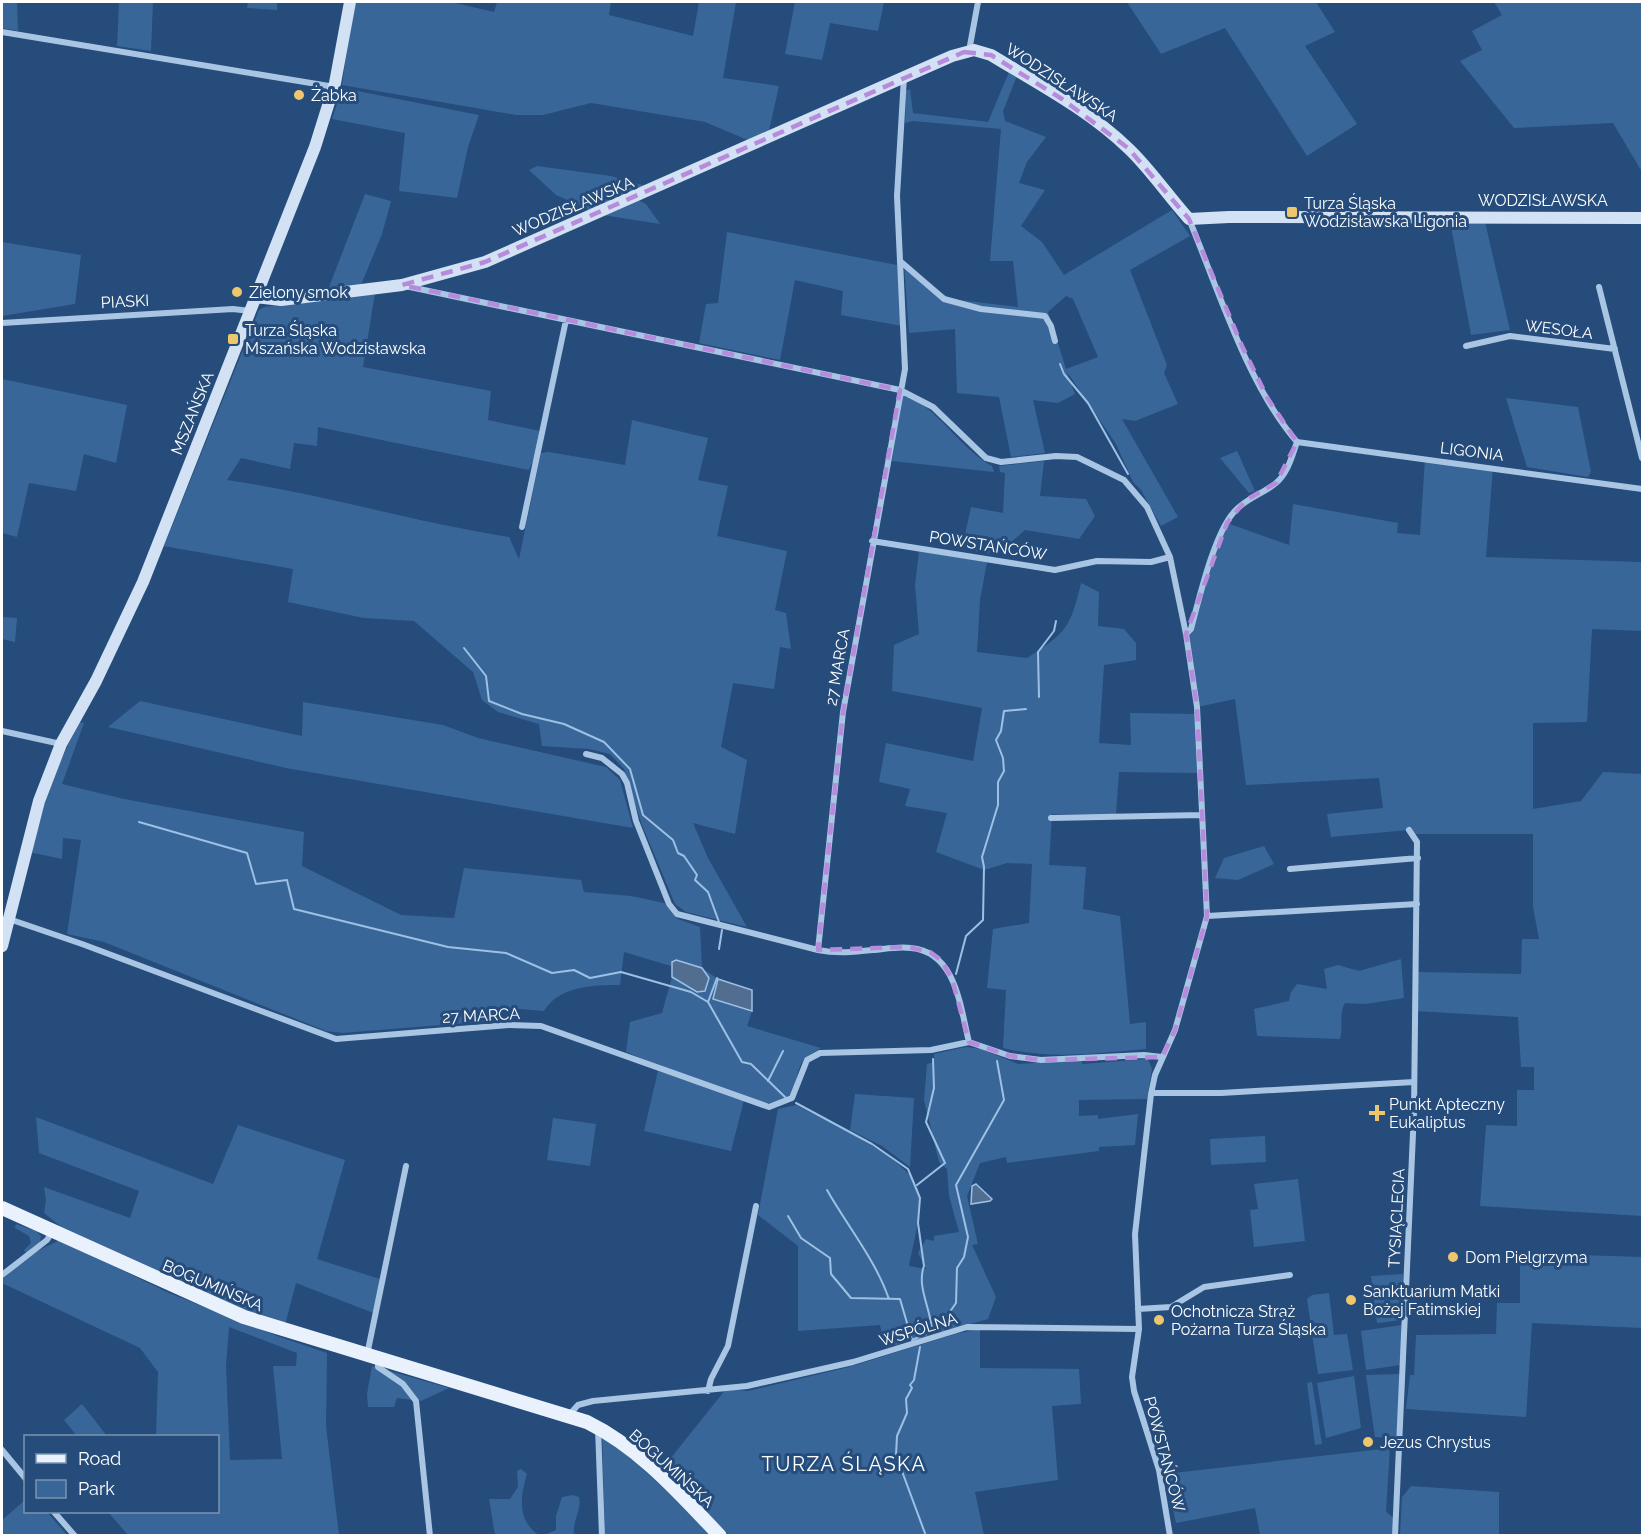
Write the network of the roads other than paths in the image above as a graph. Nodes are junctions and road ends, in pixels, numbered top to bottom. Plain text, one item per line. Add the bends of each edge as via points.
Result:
1 (350, 2) edge
2 (978, 2) edge
3 (2, 32) edge
4 (969, 51) junction
5 (904, 77) junction
6 (335, 87) junction
7 (1642, 218) edge
8 (1189, 219) junction
9 (900, 261) junction
10 (402, 285) junction
11 (1599, 287) dead end
12 (256, 297) junction
13 (250, 311) junction
14 (566, 320) junction
15 (2, 323) edge
16 (1055, 341) dead end
17 (1466, 346) dead end
18 (1615, 349) junction
19 (900, 390) junction
20 (1297, 442) junction
21 (1642, 458) edge
22 (1642, 489) edge
23 (522, 527) dead end
24 (872, 541) junction
25 (1170, 557) junction
26 (1186, 634) junction
27 (2, 731) edge
28 (61, 744) junction
29 (586, 754) dead end
30 (1201, 815) junction
31 (1051, 818) dead end
32 (1409, 830) dead end
33 (1418, 858) junction
34 (1290, 869) dead end
35 (1417, 904) junction
36 (1207, 916) junction
37 (8, 919) junction
38 (2, 941) edge
39 (818, 950) junction
40 (969, 1042) junction
41 (1162, 1057) junction
42 (1413, 1082) junction
43 (1152, 1093) junction
44 (406, 1166) dead end
45 (756, 1206) dead end
46 (2, 1208) edge
47 (52, 1231) junction
48 (2, 1275) edge
49 (1290, 1275) dead end
50 (1138, 1309) junction
51 (1139, 1329) junction
52 (373, 1357) junction
53 (708, 1391) junction
54 (569, 1415) junction
55 (598, 1428) junction
56 (2, 1450) edge
57 (24, 1477) edge
58 (55, 1513) edge
59 (75, 1536) edge
60 (430, 1536) edge
61 (602, 1536) edge
62 (720, 1536) edge
63 (1170, 1536) edge
64 (1395, 1536) edge

1 - 6 street, MSZAŃSKA
2 - 4 street
3 - 6 street
4 - 5 street, WODZISŁAWSKA
4 - 8 street, WODZISŁAWSKA via 991,55 1098,124 1141,161
5 - 9 street via 897,196
5 - 10 street, WODZISŁAWSKA via 485,262
6 - 12 street, MSZAŃSKA
7 - 8 street, WODZISŁAWSKA
8 - 20 street via 1242,346 1268,399
9 - 16 street via 944,299 981,309 1045,316
9 - 19 street via 905,369
10 - 12 street, WODZISŁAWSKA via 281,300
10 - 14 street, WODZISŁAWSKA
11 - 18 street, WESOŁA
12 - 13 street, MSZAŃSKA
13 - 15 street, PIASKI
13 - 28 street, MSZAŃSKA via 143,582
14 - 19 street, WODZISŁAWSKA
14 - 23 street
17 - 18 street, WESOŁA via 1510,336
18 - 21 street, WESOŁA
19 - 24 street, 27 MARCA
19 - 25 street, POWSTAŃCÓW via 933,408 986,458 1001,462 1077,457 1124,480 1146,507
20 - 22 street, LIGONIA
20 - 26 street via 1286,471 1276,483 1246,500 1227,523
24 - 25 street, POWSTAŃCÓW via 1055,570 1097,561 1132,563
24 - 39 street, 27 MARCA via 843,712
25 - 26 street, POWSTAŃCÓW
26 - 30 street, POWSTAŃCÓW via 1197,707
27 - 28 street
28 - 37 street, MSZAŃSKA via 39,801
29 - 39 street via 602,758 622,774 644,842 669,904 677,914
30 - 31 street
30 - 36 street, POWSTAŃCÓW
32 - 33 street, TYSIĄCLECIA via 1417,842
33 - 34 street
33 - 35 street, TYSIĄCLECIA
35 - 36 street
35 - 42 street, TYSIĄCLECIA
36 - 41 street, POWSTAŃCÓW via 1175,1030
37 - 38 street, MSZAŃSKA
37 - 40 street, 27 MARCA via 336,1039 509,1025 541,1026 769,1107 792,1098 812,1055 931,1050
39 - 40 street via 847,953 908,947 930,952 941,960 952,979
40 - 41 street via 1010,1056 1041,1060
41 - 43 street, POWSTAŃCÓW
42 - 43 street
42 - 64 street, TYSIĄCLECIA
43 - 50 street, POWSTAŃCÓW via 1135,1234
44 - 52 street
45 - 53 street via 728,1346
46 - 47 main road, BOGUMIŃSKA
47 - 48 street via 47,1240
47 - 52 main road, BOGUMIŃSKA via 233,1313
49 - 50 street via 1204,1287 1172,1306
50 - 51 street, POWSTAŃCÓW
51 - 53 street, WSPÓLNA via 967,1328 853,1362
51 - 63 street, POWSTAŃCÓW via 1132,1377 1134,1391 1159,1470
52 - 54 main road, BOGUMIŃSKA
52 - 60 street via 378,1367 403,1384 416,1401
53 - 54 street, WSPÓLNA via 593,1401 578,1405
54 - 55 main road, BOGUMIŃSKA
55 - 61 street
55 - 62 main road, BOGUMIŃSKA via 642,1458
56 - 57 street
58 - 59 street

